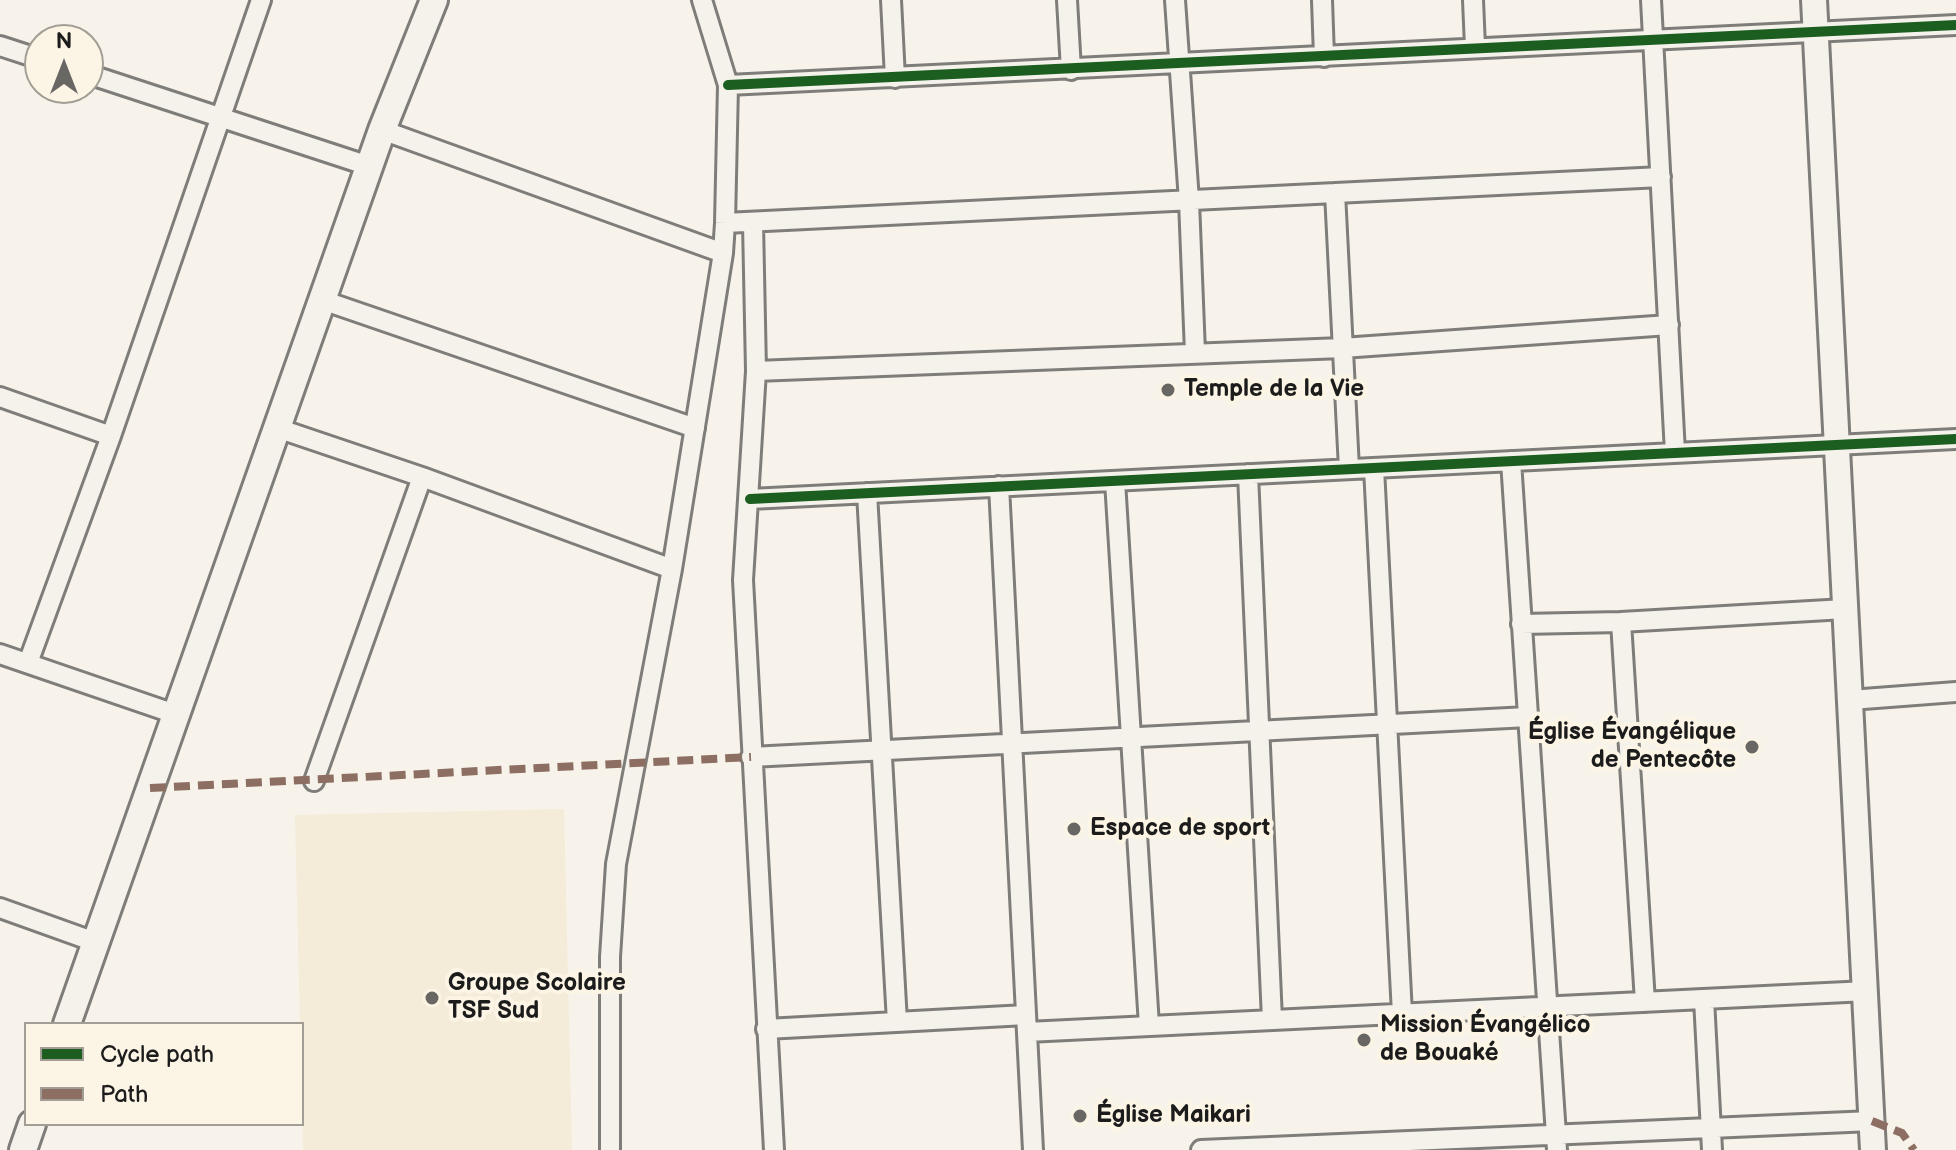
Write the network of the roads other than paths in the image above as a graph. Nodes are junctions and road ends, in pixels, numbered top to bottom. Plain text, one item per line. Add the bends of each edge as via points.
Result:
1 (261, 0) edge
2 (434, 0) edge
3 (702, 0) edge
4 (891, 0) edge
5 (1067, 0) edge
6 (1175, 0) edge
7 (1322, 0) edge
8 (1473, 0) edge
9 (1651, 0) edge
10 (1814, 0) edge
11 (1956, 25) edge
12 (1816, 31) junction
13 (1654, 39) junction
14 (0, 46) edge
15 (1475, 47) junction
16 (24, 54) edge
17 (1324, 57) junction
18 (1180, 64) junction
19 (1071, 70) junction
20 (895, 78) junction
21 (104, 79) edge
22 (728, 85) junction
23 (221, 117) junction
24 (382, 130) junction
25 (369, 166) junction
26 (1661, 177) junction
27 (1335, 193) junction
28 (1189, 201) junction
29 (725, 223) junction
30 (753, 223) junction
31 (723, 253) junction
32 (322, 300) junction
33 (1669, 325) junction
34 (1342, 348) junction
35 (1195, 353) junction
36 (756, 371) junction
37 (0, 397) edge
38 (277, 428) junction
39 (695, 428) junction
40 (111, 436) junction
41 (1956, 439) edge
42 (1838, 445) junction
43 (1675, 453) junction
44 (1511, 461) junction
45 (1374, 468) junction
46 (1349, 469) junction
47 (1248, 474) junction
48 (422, 477) junction
49 (1115, 481) junction
50 (999, 486) junction
51 (867, 493) junction
52 (750, 499) junction
53 (672, 569) junction
54 (1845, 609) junction
55 (1621, 622) junction
56 (1521, 624) junction
57 (0, 654) edge
58 (28, 663) junction
59 (1956, 692) edge
60 (1850, 700) junction
61 (175, 714) junction
62 (1528, 717) junction
63 (1387, 723) junction
64 (1259, 730) junction
65 (1131, 737) junction
66 (1012, 743) junction
67 (881, 750) junction
68 (751, 757) junction
69 (314, 781) dead end
70 (0, 908) edge
71 (95, 942) junction
72 (1867, 991) junction
73 (1704, 999) junction
74 (1645, 1002) junction
75 (1547, 1007) junction
76 (1402, 1014) junction
77 (1272, 1020) junction
78 (68, 1022) edge
79 (897, 1022) junction
80 (1027, 1023) junction
81 (1149, 1026) junction
82 (766, 1029) junction
83 (1872, 1121) junction
84 (31, 1126) edge
85 (1711, 1127) junction
86 (1556, 1142) edge
87 (1427, 1145) edge
88 (1296, 1148) edge
89 (23, 1150) edge
90 (610, 1150) edge
91 (774, 1150) edge
92 (1033, 1150) edge
93 (1201, 1150) edge
94 (1712, 1150) edge
95 (1873, 1150) edge

1 - 23 street
2 - 24 main road
3 - 22 street
4 - 20 street
5 - 19 street
6 - 18 street
7 - 17 street
8 - 15 street
9 - 13 street
10 - 12 street
11 - 12 street
12 - 13 street
12 - 42 street
13 - 15 street
13 - 26 street
14 - 16 street
15 - 17 street
17 - 18 street
18 - 19 street
18 - 28 street
19 - 20 street
20 - 22 street
21 - 23 street
22 - 29 street
23 - 25 street
23 - 40 street
24 - 25 main road
24 - 31 street
25 - 32 main road
26 - 27 street
26 - 33 street
27 - 28 street
27 - 34 street
28 - 30 street
28 - 35 street
29 - 30 street
29 - 31 street
30 - 36 street
31 - 39 street
32 - 38 main road
32 - 39 street
33 - 34 street
33 - 43 street
34 - 35 street
34 - 46 street
35 - 36 street
36 - 52 street
37 - 40 street
38 - 48 street
38 - 61 main road
39 - 53 street
40 - 58 street
41 - 42 street
42 - 43 street
42 - 54 street
43 - 44 street
44 - 45 street
44 - 56 street
45 - 46 street
45 - 63 street
46 - 47 street
47 - 49 street
47 - 64 street
48 - 53 street
48 - 69 street
49 - 50 street
49 - 65 street
50 - 51 street
50 - 66 street
51 - 52 street
51 - 67 street
52 - 68 street via 743,580
53 - 90 street via 616,864 610,957
54 - 55 street
54 - 60 street
55 - 56 street
55 - 74 street
56 - 62 street
57 - 58 street
58 - 61 street
59 - 60 street
60 - 72 street
61 - 71 main road
62 - 63 street
62 - 75 street
63 - 64 street
63 - 76 street
64 - 65 street
64 - 77 street
65 - 66 street
65 - 81 street
66 - 67 street
66 - 80 street
67 - 68 street
67 - 79 street
68 - 82 street
70 - 71 street
71 - 78 main road
72 - 73 street
72 - 83 street
73 - 74 street
73 - 85 street
74 - 75 street
75 - 76 street
75 - 86 street
76 - 77 street
77 - 81 street
79 - 80 street
79 - 82 street
80 - 81 street
80 - 92 street
82 - 91 street
83 - 85 street
83 - 95 street
84 - 89 main road
85 - 86 street
85 - 94 street
86 - 87 street
87 - 88 street
88 - 93 street

